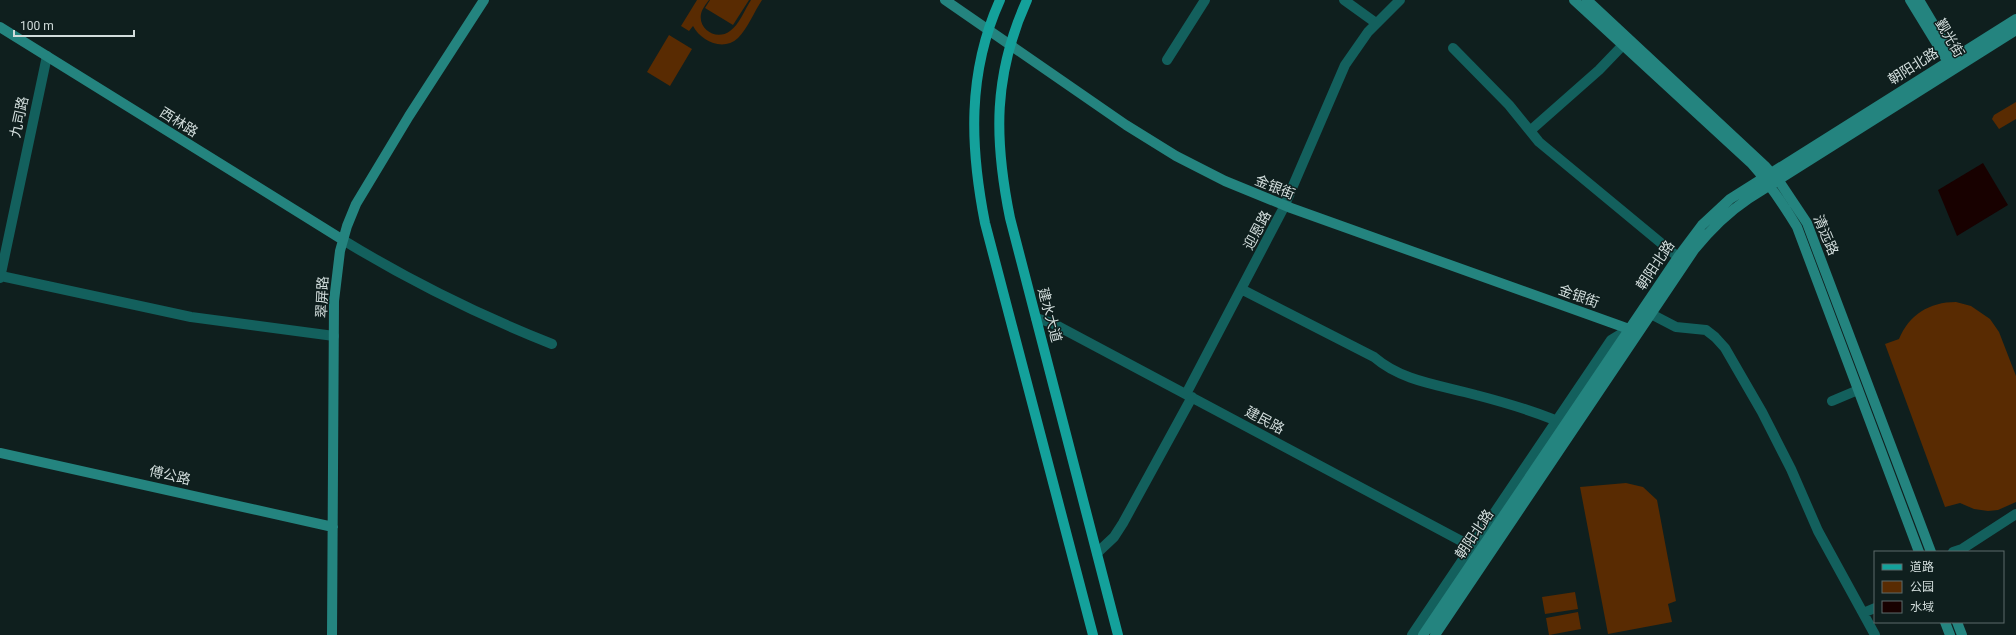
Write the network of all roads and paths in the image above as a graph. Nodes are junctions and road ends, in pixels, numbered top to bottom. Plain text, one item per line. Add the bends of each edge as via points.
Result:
1 (484, 0) edge
2 (945, 0) edge
3 (1000, 0) edge
4 (1027, 0) edge
5 (1205, 0) edge
6 (1344, 0) edge
7 (1400, 0) edge
8 (1574, 0) edge
9 (1587, 0) edge
10 (1910, 0) edge
11 (1919, 0) edge
12 (2016, 19) edge
13 (1376, 23) junction
14 (0, 27) edge
15 (988, 30) junction
16 (2016, 30) edge
17 (1010, 45) junction
18 (1623, 45) junction
19 (1453, 48) dead end
20 (47, 56) junction
21 (1167, 60) dead end
22 (1953, 63) junction
23 (1531, 130) junction
24 (1770, 179) junction
25 (1285, 206) junction
26 (343, 240) junction
27 (1678, 257) junction
28 (0, 277) edge
29 (1241, 289) junction
30 (1651, 314) junction
31 (1036, 318) junction
32 (1629, 329) junction
33 (334, 336) junction
34 (552, 344) dead end
35 (1858, 390) junction
36 (1189, 395) junction
37 (1832, 401) dead end
38 (1555, 420) junction
39 (0, 453) edge
40 (2016, 514) edge
41 (333, 527) junction
42 (1471, 545) junction
43 (1480, 551) junction
44 (1919, 551) edge
45 (1931, 551) edge
46 (1957, 551) edge
47 (1097, 553) junction
48 (1874, 608) edge
49 (1864, 613) junction
50 (1945, 623) edge
51 (1957, 623) edge
52 (332, 635) edge
53 (1093, 635) edge
54 (1118, 635) edge
55 (1412, 635) edge
56 (1423, 635) edge
57 (1435, 635) edge
58 (1875, 635) edge
59 (1950, 635) edge
60 (1962, 635) edge

1 - 26 main road, 翠屏路 via 356,204
2 - 15 main road, 金银街
3 - 15 main road
4 - 17 main road, 建水大道
5 - 21 street
6 - 13 street
7 - 13 street, 迎恩路
8 - 18 main road, 清远路
9 - 24 main road, 清远路
10 - 22 main road, 觐光街
11 - 22 main road, 觐光街
12 - 22 main road, 朝阳北路
13 - 25 street, 迎恩路 via 1359,43 1340,74
14 - 20 main road, 西林路
15 - 17 main road, 金银街
15 - 53 main road via 974,112 974,162 981,201
16 - 22 main road, 朝阳北路
17 - 25 main road, 金银街 via 1151,141 1207,172
17 - 31 main road, 建水大道 via 999,114 1000,159 1010,218
18 - 23 street via 1599,70
18 - 24 main road, 清远路
19 - 23 street
20 - 26 main road, 西林路
20 - 28 street, 九司路
22 - 24 main road, 朝阳北路
23 - 27 street via 1539,142
24 - 27 main road, 朝阳北路 via 1720,208 1702,225
24 - 30 main road, 朝阳北路 via 1709,231
24 - 35 main road, 清远路 via 1797,227
24 - 45 main road, 清远路 via 1807,223
25 - 29 street, 迎恩路
25 - 32 main road, 金银街
26 - 33 main road, 翠屏路 via 335,284
26 - 34 street via 396,272 451,300
27 - 32 main road, 朝阳北路
28 - 33 street via 191,317
29 - 36 street, 迎恩路
29 - 38 street via 1374,357 1389,369 1406,377 1476,395
30 - 49 street via 1670,326 1706,330 1725,348 1762,412 1818,531
30 - 57 main road, 朝阳北路
31 - 36 street, 建民路 via 1052,323
31 - 47 main road, 建水大道
32 - 38 street via 1611,340
32 - 43 main road, 朝阳北路
33 - 41 main road, 翠屏路
35 - 37 street
35 - 44 main road, 清远路
36 - 42 street, 建民路
36 - 47 street, 迎恩路 via 1123,523 1114,537
38 - 42 street via 1535,454
39 - 41 main road, 傅公路
40 - 46 street
41 - 52 main road, 翠屏路
42 - 43 street, 建民路
42 - 55 street
43 - 56 main road, 朝阳北路
47 - 54 main road, 建水大道
48 - 49 street
49 - 58 street
50 - 59 main road
51 - 60 main road

